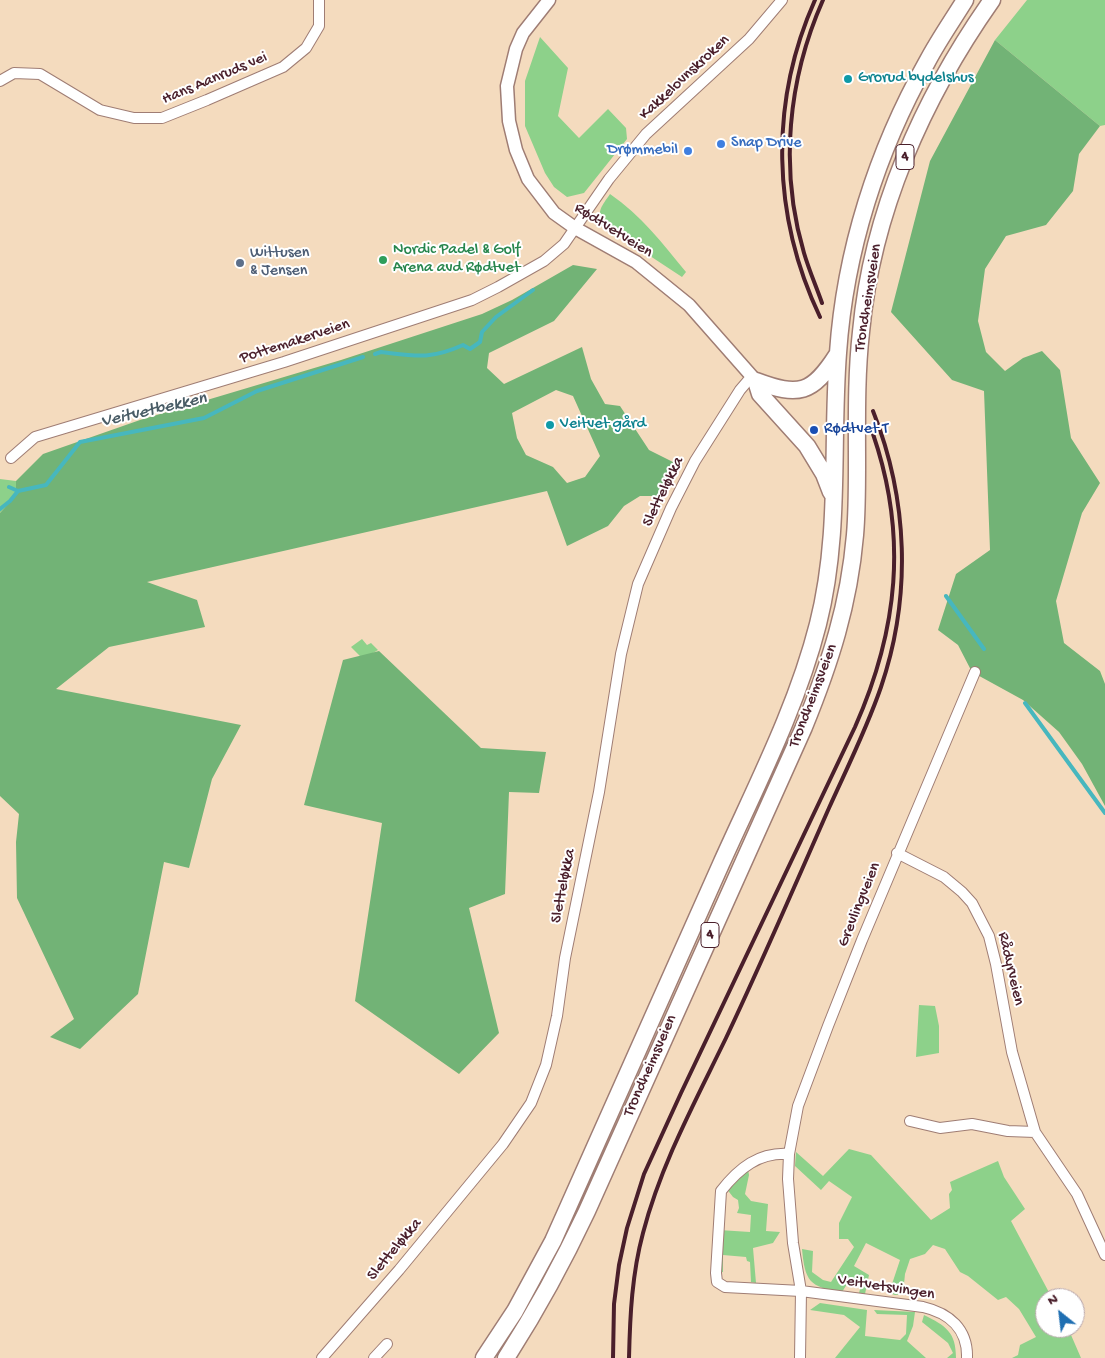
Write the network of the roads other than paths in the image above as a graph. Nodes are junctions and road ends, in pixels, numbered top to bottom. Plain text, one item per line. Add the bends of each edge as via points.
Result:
1 (319, 0) edge
2 (549, 0) edge
3 (782, 0) edge
4 (965, 0) edge
5 (992, 0) edge
6 (0, 81) edge
7 (576, 228) junction
8 (838, 354) junction
9 (754, 378) junction
10 (11, 458) dead end
11 (834, 501) junction
12 (975, 672) dead end
13 (897, 853) junction
14 (910, 1121) dead end
15 (1035, 1132) junction
16 (789, 1154) junction
17 (1105, 1255) edge
18 (801, 1291) junction
19 (387, 1344) dead end
20 (322, 1358) edge
21 (374, 1358) edge
22 (484, 1358) edge
23 (506, 1358) edge
24 (800, 1358) edge
25 (967, 1358) edge

1 - 6 street, Hans Aanruds vei via 319,26 306,48 283,67 162,118 134,118 100,110 40,74 14,74
2 - 7 street, Rødtvetveien via 523,33 516,49 507,86 509,121 528,179 554,213
3 - 7 street, Kakkelovnskroken via 748,39 646,134 609,179
4 - 8 highway, Trondheimsveien / 4 via 927,62 883,156 861,220 851,262
5 - 23 highway, Trondheimsveien / 4 via 929,103 906,156 874,250 859,355 853,561 830,660 804,727 587,1211 556,1276
7 - 9 street, Rødtvetveien via 636,262 689,305
7 - 10 street, Pottemakerveien via 564,244 544,261 472,300 284,362 35,437
8 - 9 highway via 821,377 805,389 781,390
8 - 11 highway, Trondheimsveien / 4
9 - 11 highway via 760,394 818,462
9 - 20 street, Sletteløkka via 740,390 695,462 674,501 638,584 621,654 557,1016 546,1065 530,1103 493,1157
11 - 22 highway, Trondheimsveien / 4 via 831,554 818,622 810,656 784,722 553,1241 515,1311
12 - 13 street, Grevlingveien
13 - 15 street, Rådyrveien via 944,877 962,892 972,903 989,936 1012,1052
13 - 16 street, Grevlingveien via 798,1106
14 - 15 street via 940,1128 972,1124
15 - 17 street, Rådyrveien via 1077,1194
16 - 18 street, Grevlingveien via 793,1243
16 - 18 street via 754,1159 721,1190 716,1273 717,1282 724,1287
18 - 24 street, Grevlingveien
18 - 25 street, Veitvetsvingen via 938,1310 959,1328
19 - 21 street

